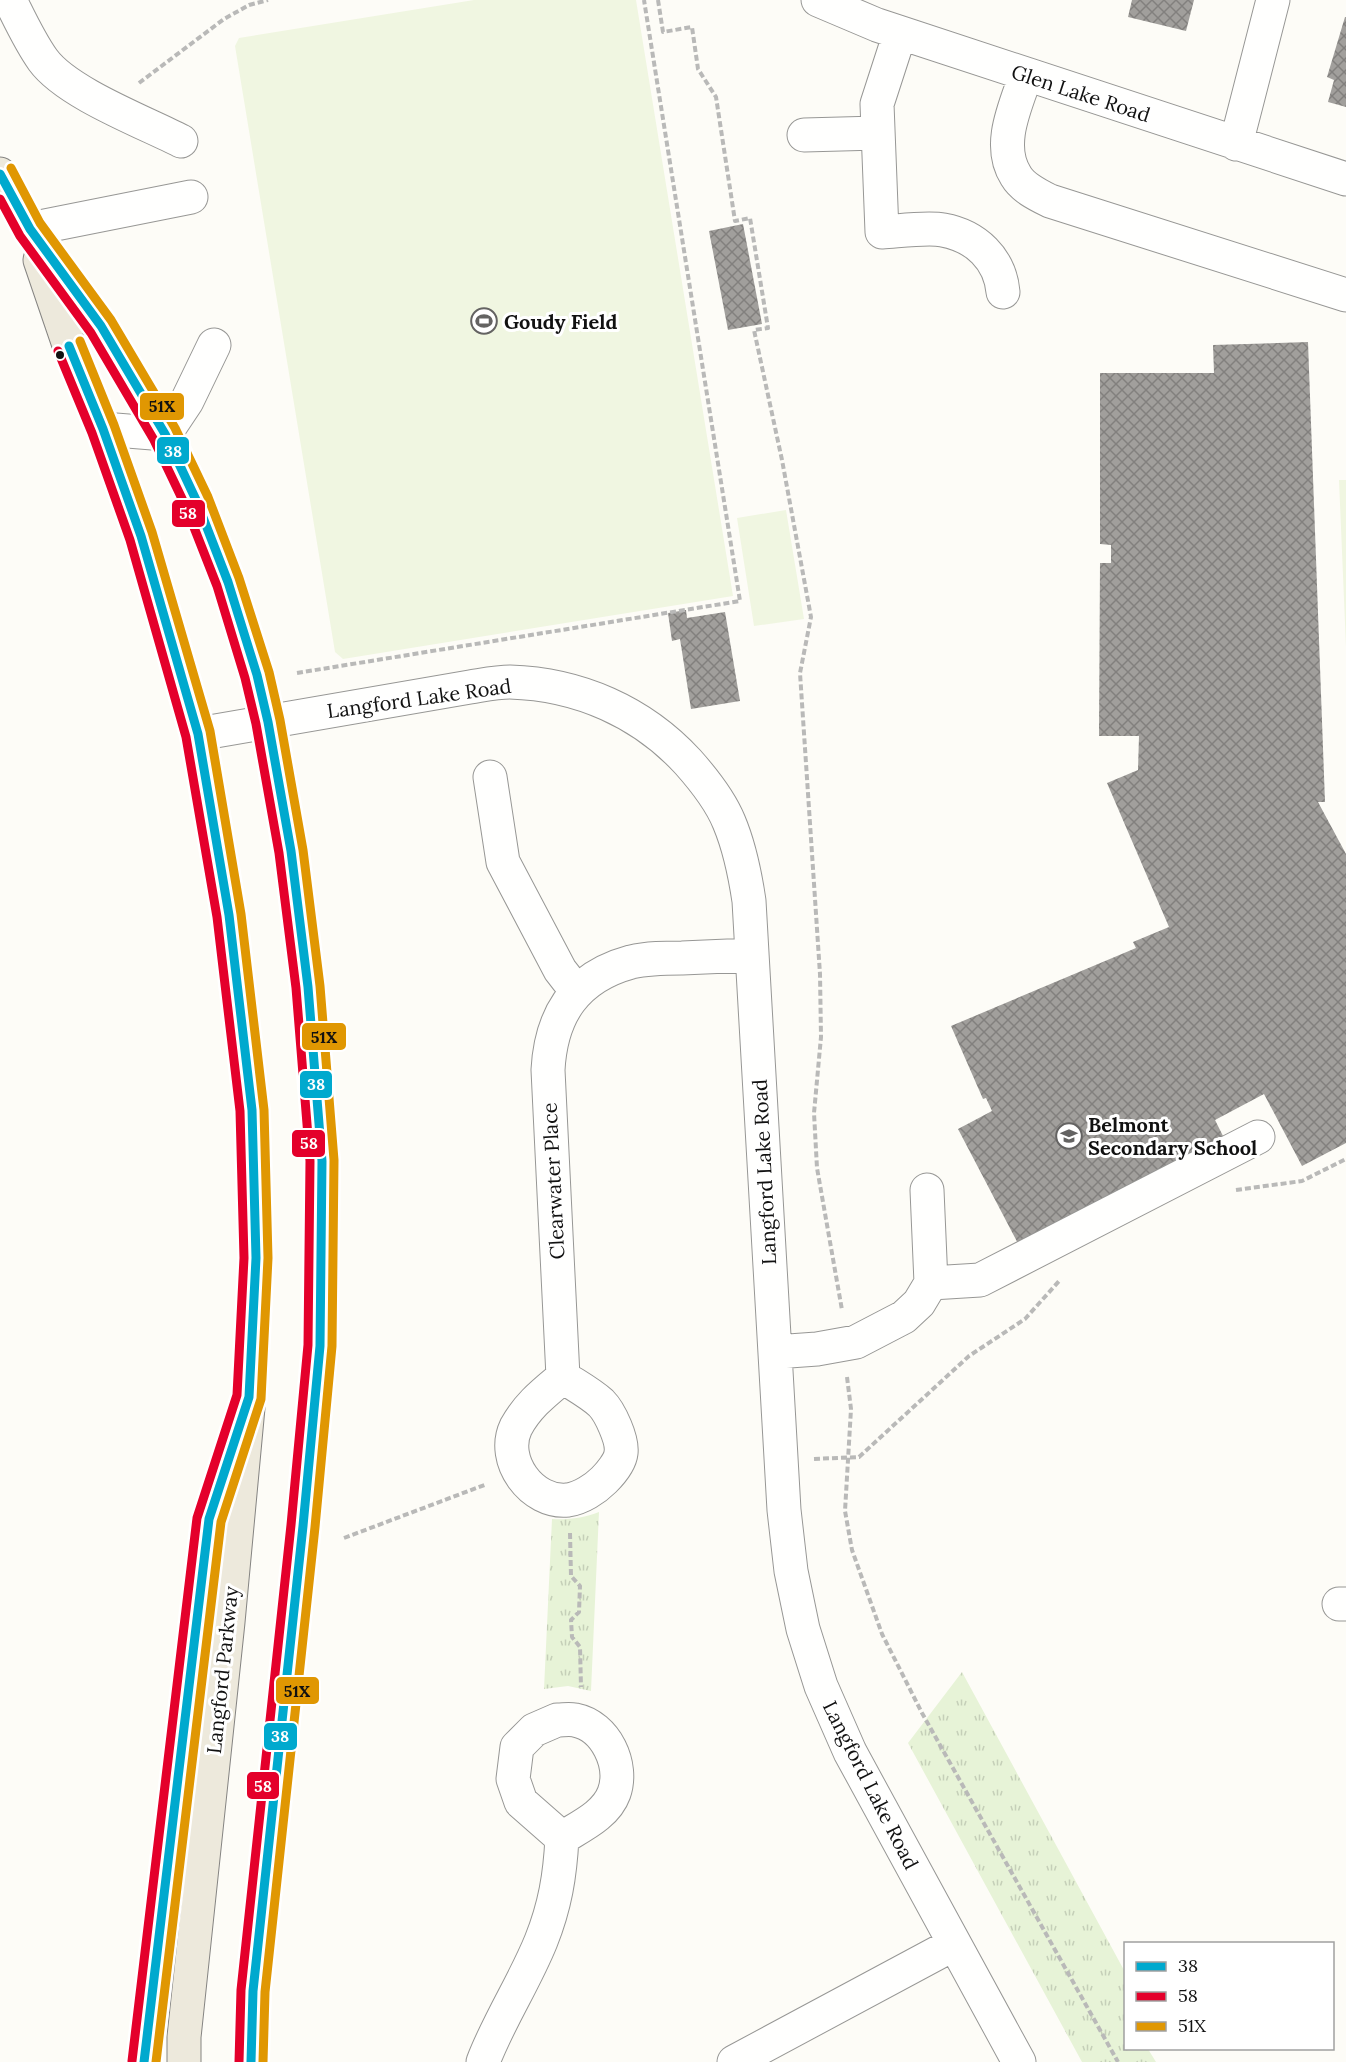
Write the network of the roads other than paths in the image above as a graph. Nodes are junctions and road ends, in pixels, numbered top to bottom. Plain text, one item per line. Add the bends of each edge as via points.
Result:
1 (10, 0) edge
2 (818, 0) edge
3 (1273, 0) edge
4 (900, 33) junction
5 (1026, 75) junction
6 (878, 133) junction
7 (804, 135) dead end
8 (181, 141) dead end
9 (1236, 144) junction
10 (0, 174) edge
11 (1346, 179) edge
12 (191, 197) dead end
13 (30, 229) junction
14 (1003, 292) dead end
15 (1346, 295) edge
16 (214, 345) dead end
17 (103, 429) junction
18 (165, 434) junction
19 (268, 722) junction
20 (198, 734) junction
21 (490, 777) dead end
22 (751, 955) junction
23 (576, 992) junction
24 (1258, 1137) dead end
25 (927, 1190) dead end
26 (931, 1283) junction
27 (774, 1352) junction
28 (563, 1377) dead end
29 (249, 1397) junction
30 (562, 1838) dead end
31 (954, 1944) junction
32 (144, 2062) edge
33 (184, 2062) edge
34 (251, 2062) edge
35 (483, 2062) edge
36 (734, 2062) edge
37 (1019, 2062) edge

1 - 8 street via 44,61 70,84
2 - 4 street, Glen Lake Road
3 - 9 street
4 - 5 street, Glen Lake Road
4 - 6 street via 877,104
5 - 9 street, Glen Lake Road
5 - 15 street via 1009,130 1008,154 1016,176 1032,192
6 - 7 street
6 - 14 street via 882,232 942,230 969,239 987,251 997,267
9 - 11 street, Glen Lake Road
10 - 13 main road, Langford Parkway
12 - 13 street
13 - 17 main road, Langford Parkway via 68,342
13 - 18 main road, Langford Parkway via 101,327
16 - 18 street via 188,401
17 - 18 street
17 - 20 main road, Langford Parkway via 141,536
18 - 19 main road, Langford Parkway via 228,582
19 - 20 street, Langford Lake Road
19 - 22 street, Langford Lake Road via 509,682 578,692 612,705 644,723 676,749 705,782 728,821 742,861 749,902
19 - 34 main road, Langford Parkway via 291,851 308,987 322,1161 320,1346 253,1991
20 - 29 main road, Langford Parkway via 229,915 252,1110 256,1258
21 - 23 street via 503,862 560,970
22 - 23 street, Clearwater Place via 632,962 595,978
22 - 27 street, Langford Lake Road
23 - 28 street, Clearwater Place via 554,1029 548,1070
24 - 26 street via 980,1280
25 - 26 street
26 - 27 street via 919,1303 904,1317 856,1342
27 - 31 street, Langford Lake Road via 790,1571 803,1629 821,1686 850,1752
29 - 32 street via 208,1519
29 - 33 main road, Langford Parkway
30 - 35 street via 560,1876 552,1911
31 - 36 street
31 - 37 street, Langford Lake Road

